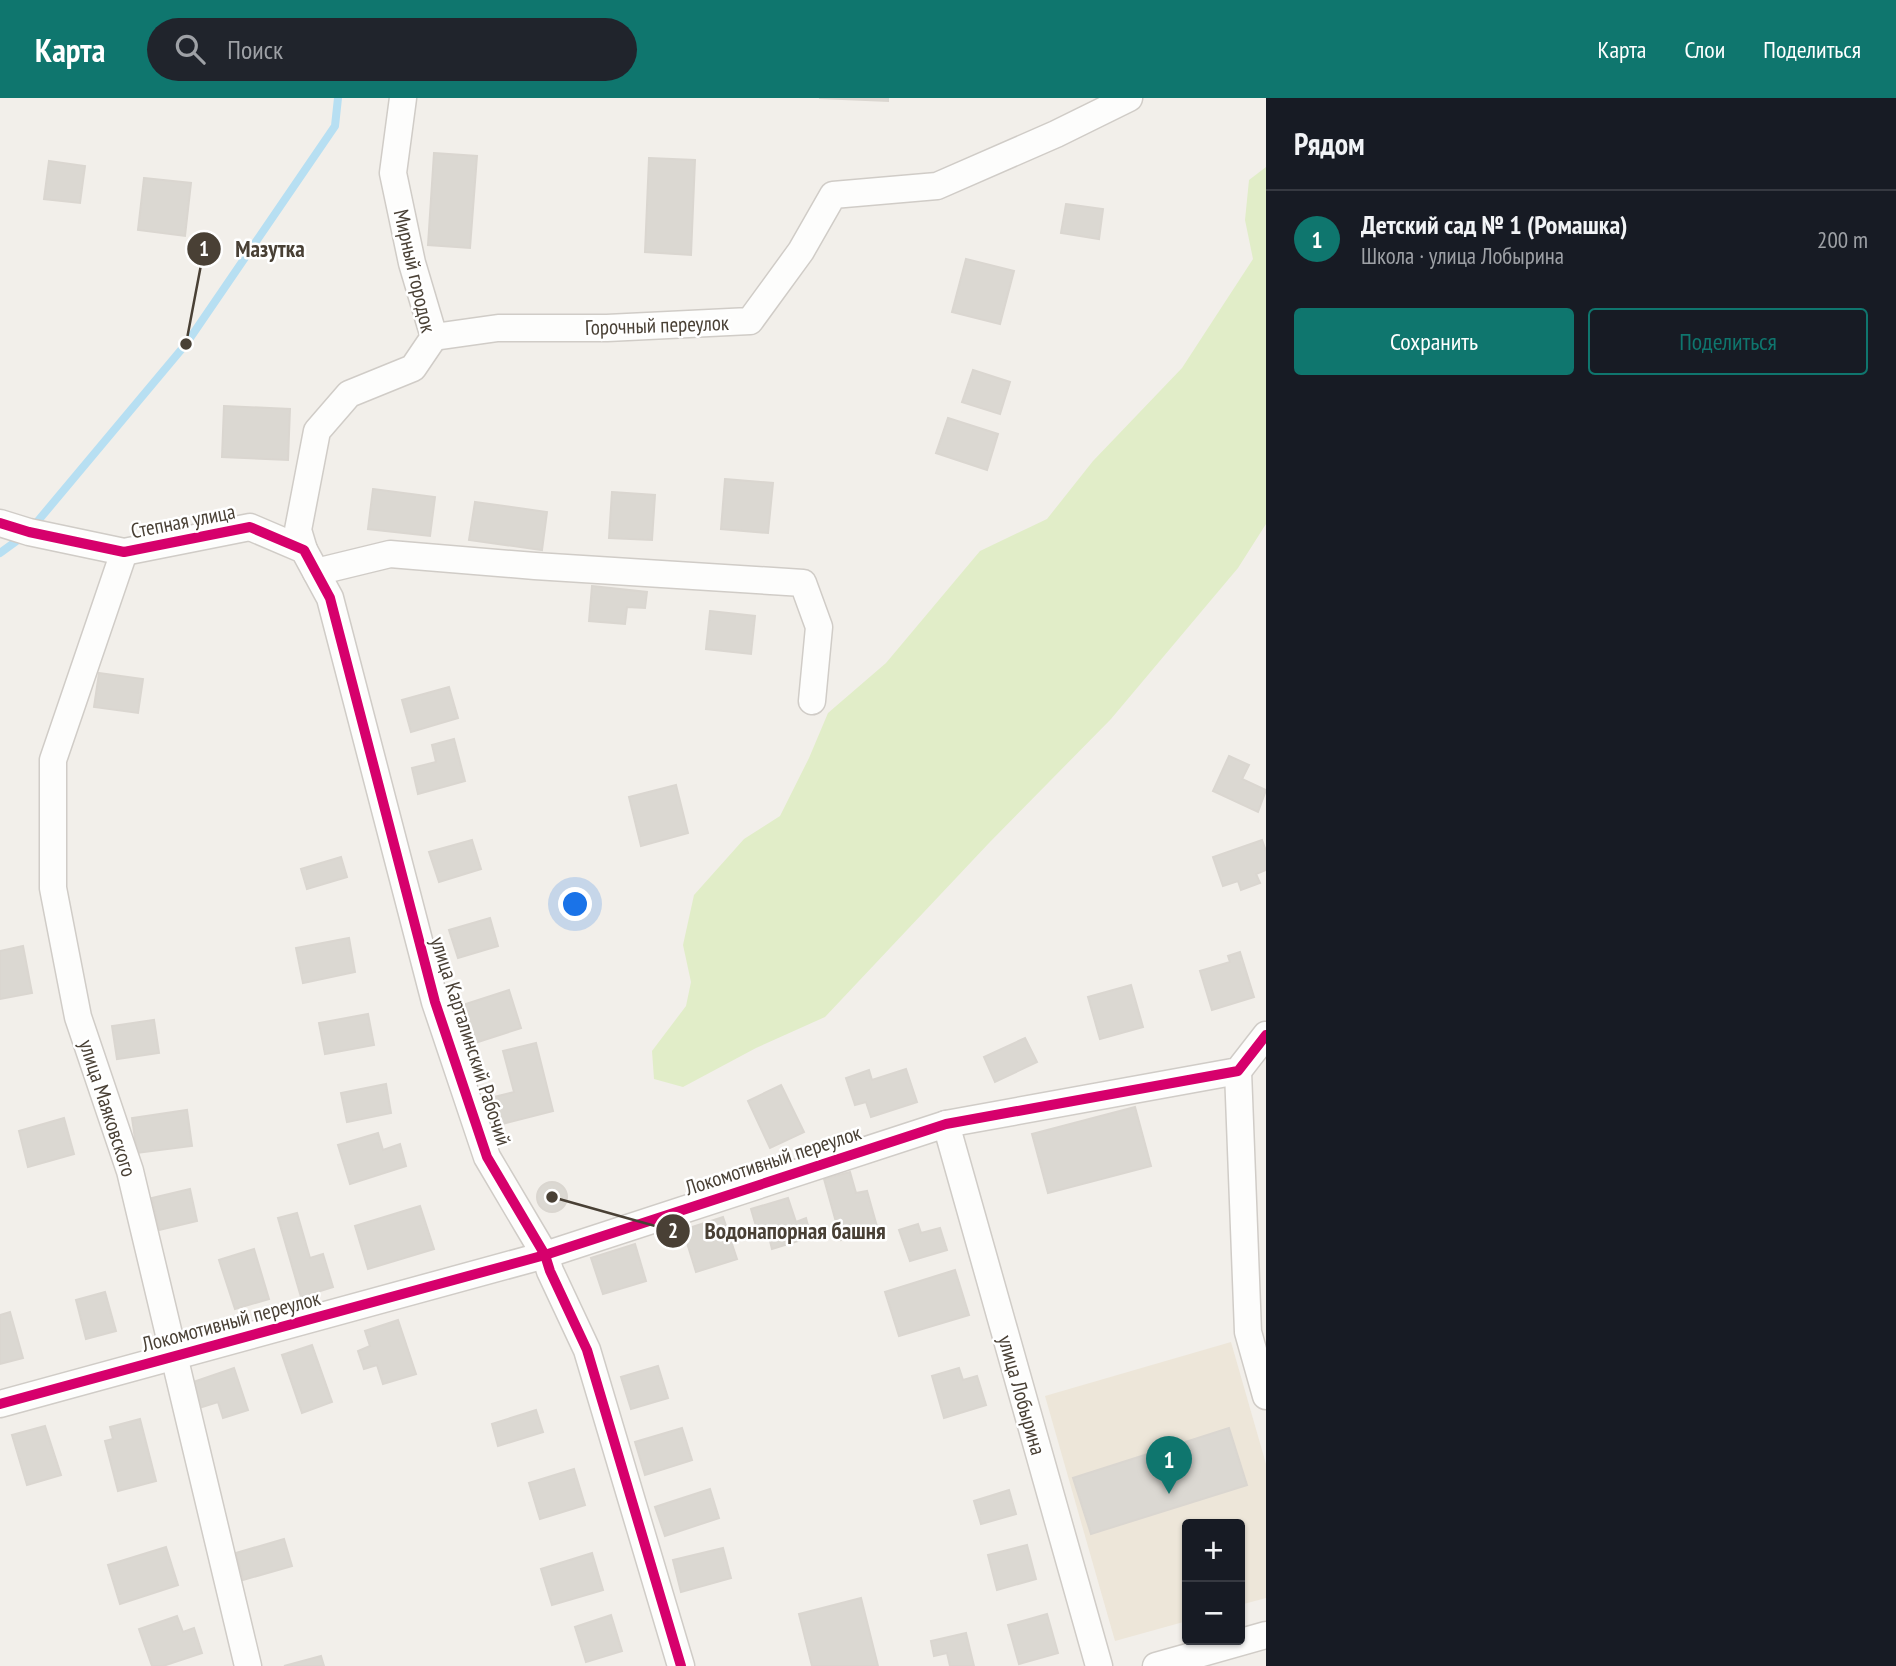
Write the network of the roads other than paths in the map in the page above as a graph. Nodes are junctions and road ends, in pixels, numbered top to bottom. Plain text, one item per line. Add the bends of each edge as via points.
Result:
1 (403, 98) edge
2 (1129, 98) edge
3 (434, 337) junction
4 (0, 523) edge
5 (124, 552) junction
6 (310, 561) junction
7 (812, 701) dead end
8 (1266, 1035) edge
9 (1238, 1071) junction
10 (946, 1124) junction
11 (545, 1255) junction
12 (175, 1357) junction
13 (1266, 1396) edge
14 (0, 1404) edge
15 (1266, 1635) edge
16 (248, 1666) edge
17 (681, 1666) edge
18 (1099, 1666) edge
19 (1156, 1666) edge

1 - 3 street, Мирный городок via 393,173 412,264
2 - 3 street, Горочный переулок via 937,186 833,195 801,251 750,321 498,328
3 - 6 street, Мирный городок via 413,368 349,394 317,431 298,530
4 - 5 street, Степная улица
5 - 6 street, Степная улица via 250,527
5 - 12 street, улица Маяковского via 53,760 53,888 78,1017 130,1171
6 - 7 street via 390,554 803,583 819,627
6 - 11 street, улица Карталинский Рабочий via 330,598 435,1002 487,1157
8 - 9 street
9 - 10 street, Локомотивный переулок
9 - 13 street via 1248,1332
10 - 11 street, Локомотивный переулок
10 - 18 street, улица Лобырина
11 - 12 street, Локомотивный переулок
11 - 17 street, улица Карталинский Рабочий via 587,1350
12 - 14 street, Локомотивный переулок
12 - 16 street, улица Маяковского
15 - 19 street

